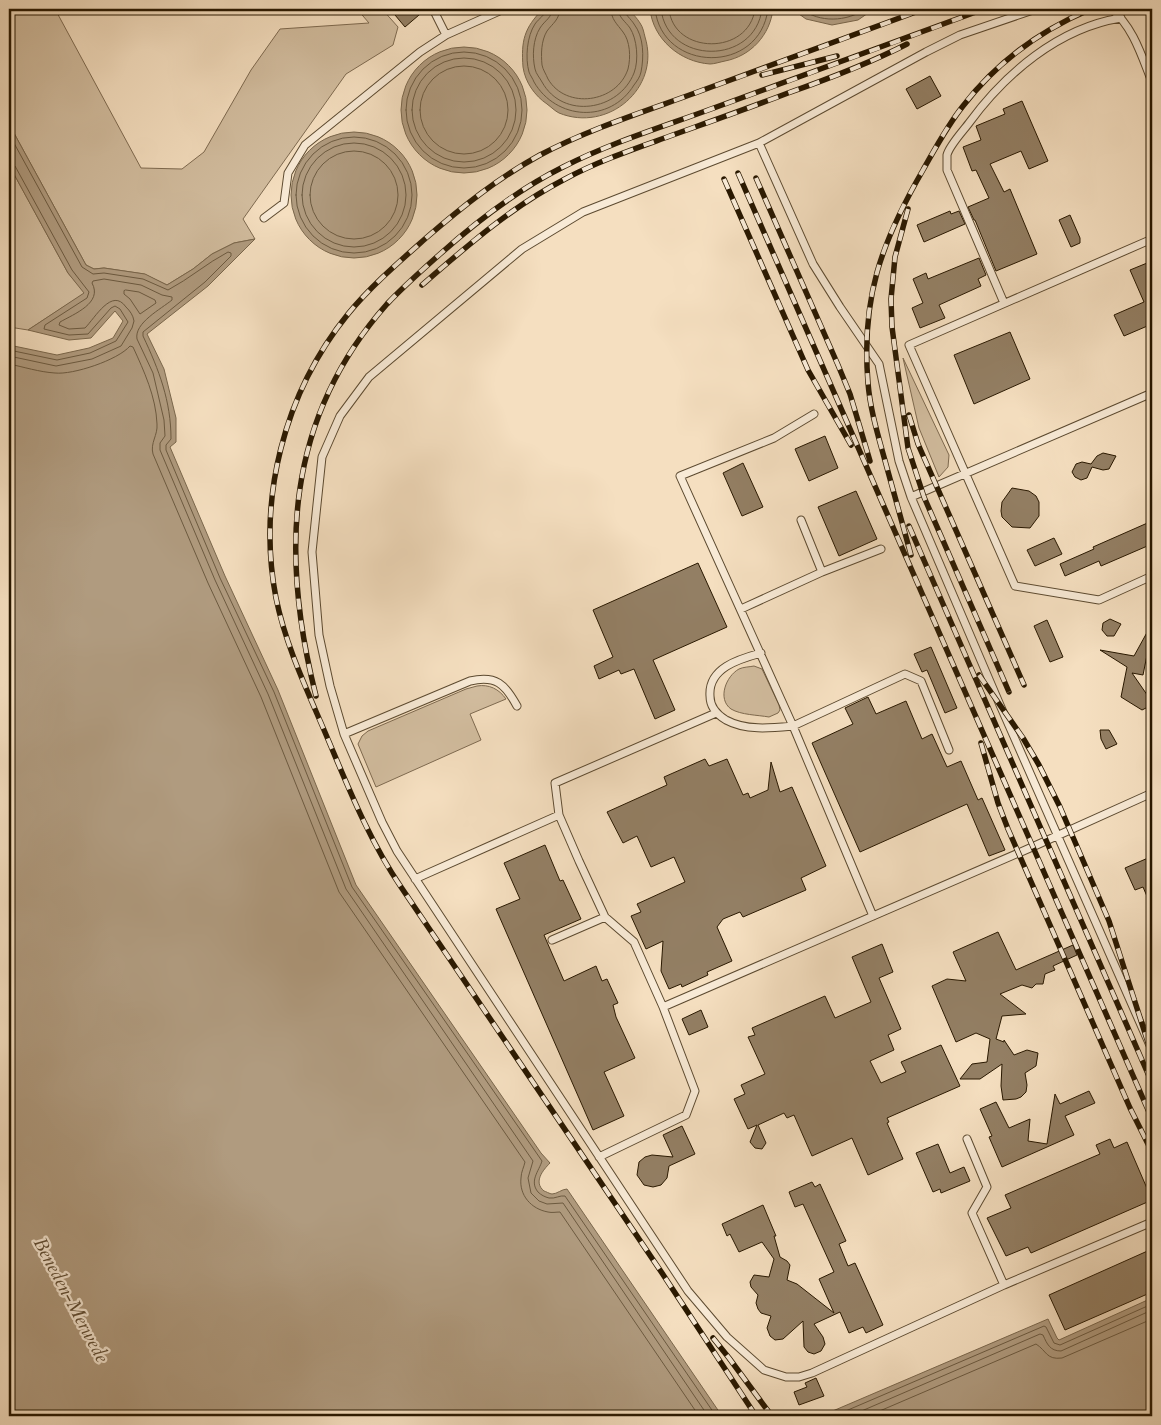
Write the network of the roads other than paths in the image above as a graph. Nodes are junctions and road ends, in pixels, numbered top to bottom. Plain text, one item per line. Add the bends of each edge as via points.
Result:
1 (433, 9) edge
2 (504, 9) edge
3 (1036, 9) edge
4 (1111, 9) edge
5 (492, 11) edge
6 (1121, 18) junction
7 (446, 35) junction
8 (1152, 82) edge
9 (759, 144) junction
10 (264, 218) dead end
11 (1152, 239) edge
12 (1004, 302) junction
13 (1152, 393) edge
14 (814, 414) dead end
15 (966, 474) junction
16 (911, 497) junction
17 (801, 520) dead end
18 (881, 549) dead end
19 (822, 572) junction
20 (1152, 576) edge
21 (741, 609) junction
22 (761, 653) junction
23 (517, 706) dead end
24 (716, 713) junction
25 (793, 726) junction
26 (344, 734) junction
27 (950, 750) dead end
28 (1152, 793) edge
29 (559, 815) junction
30 (1057, 835) junction
31 (415, 879) junction
32 (873, 916) junction
33 (605, 917) junction
34 (552, 940) dead end
35 (663, 1007) junction
36 (1152, 1050) edge
37 (967, 1139) dead end
38 (599, 1157) junction
39 (1152, 1222) edge
40 (1004, 1285) junction

1 - 7 lane
2 - 5 lane
3 - 9 lane via 960,35
4 - 6 lane
5 - 7 lane
6 - 8 lane
6 - 12 lane via 1081,29 1031,59 1008,77 985,102 948,153 947,170
7 - 10 lane via 420,52 305,145 288,174 284,203
9 - 16 lane via 813,264 879,364 899,461
9 - 26 lane via 583,212 543,235 369,377 340,416 322,458 312,552 319,635
11 - 12 lane
12 - 15 lane via 909,345
13 - 15 lane
14 - 21 lane via 774,438 680,476
15 - 16 lane
15 - 20 lane via 1015,586 1099,600
16 - 30 lane
17 - 19 lane
18 - 19 lane
19 - 21 lane
21 - 22 lane
22 - 24 lane via 736,660 714,678 710,703
22 - 25 lane
23 - 26 lane via 500,683 478,679
24 - 25 lane via 730,722 749,727
24 - 29 lane via 555,783
25 - 27 lane via 905,674 921,681
25 - 32 lane
26 - 31 lane via 396,851
28 - 30 lane
29 - 31 lane
29 - 33 lane
30 - 32 lane
30 - 36 lane
31 - 38 lane
32 - 35 lane
33 - 34 lane
33 - 35 lane via 634,942
35 - 38 lane via 695,1091 686,1115
37 - 40 lane via 987,1187 972,1213
38 - 40 lane via 688,1291 727,1337 764,1370 775,1374 799,1377 812,1373
39 - 40 lane

